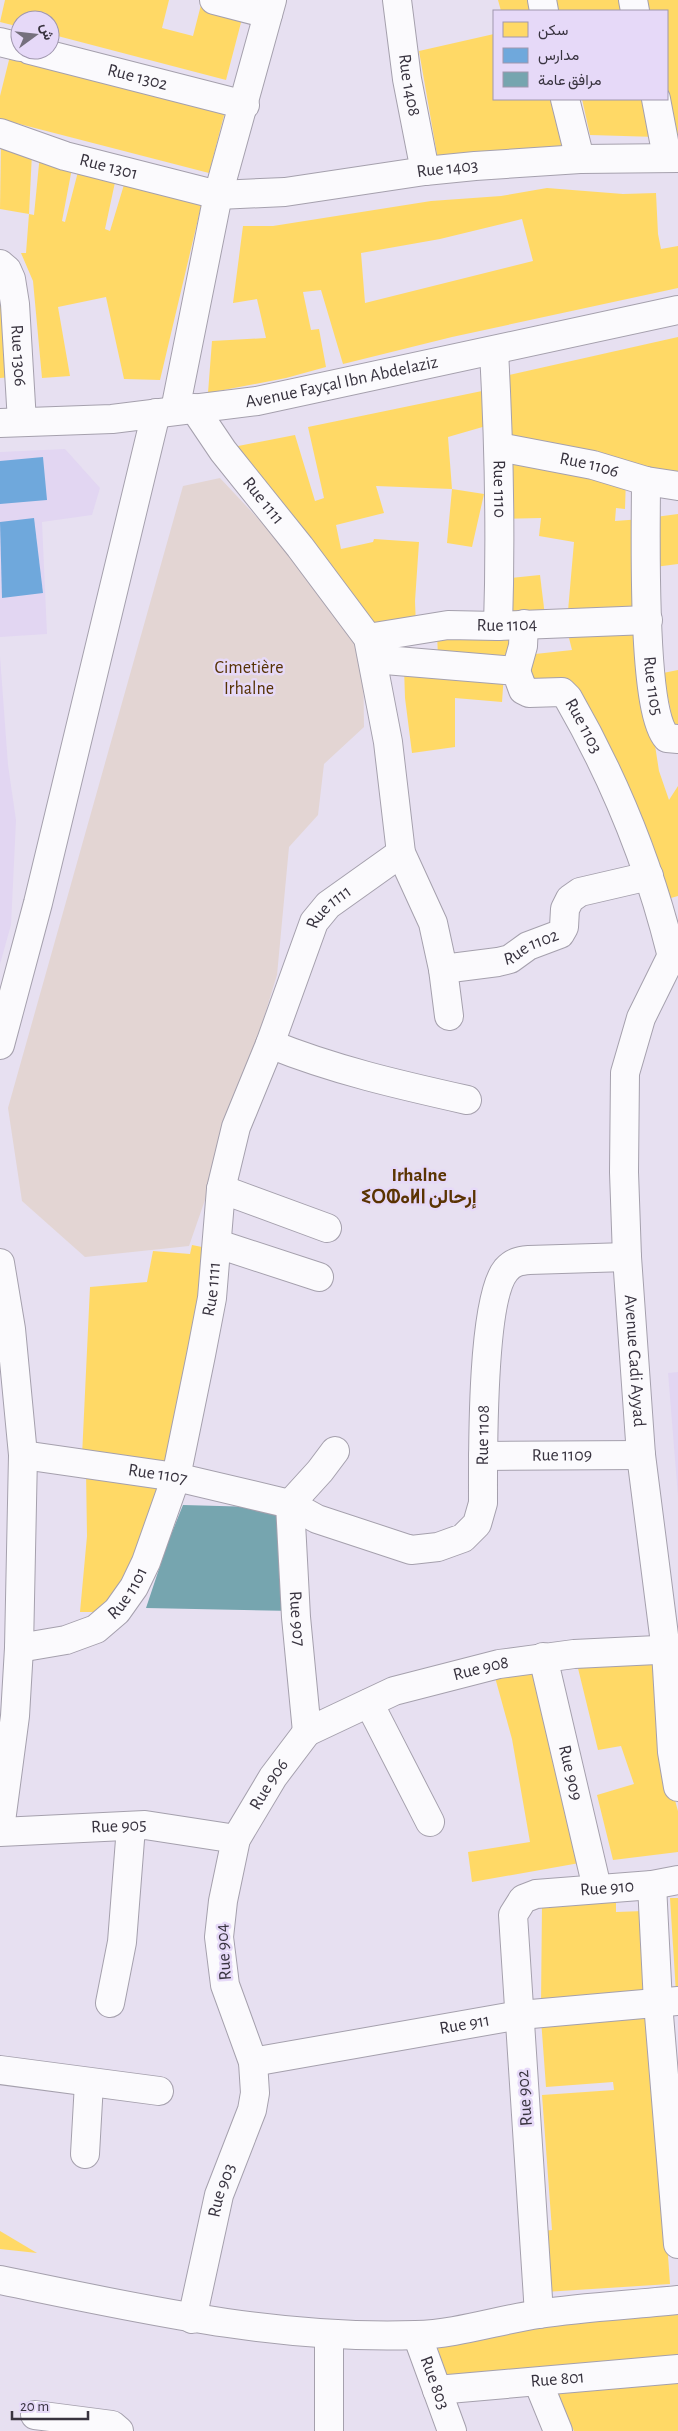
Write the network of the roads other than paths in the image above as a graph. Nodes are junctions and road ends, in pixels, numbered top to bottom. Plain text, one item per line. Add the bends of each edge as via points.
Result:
1 (214, 0) edge
2 (397, 0) edge
3 (270, 7) edge
4 (60, 58) edge
5 (565, 100) edge
6 (656, 100) edge
7 (244, 105) junction
8 (0, 133) edge
9 (580, 158) junction
10 (673, 158) edge
11 (425, 171) junction
12 (218, 195) junction
13 (0, 264) edge
14 (678, 310) edge
15 (494, 351) junction
16 (175, 410) junction
17 (11, 423) edge
18 (499, 447) junction
19 (646, 481) junction
20 (678, 486) edge
21 (648, 620) junction
22 (511, 625) junction
23 (370, 649) junction
24 (516, 671) junction
25 (678, 739) edge
26 (401, 852) junction
27 (650, 876) junction
28 (675, 948) edge
29 (443, 969) junction
30 (449, 1016) dead end
31 (270, 1044) junction
32 (0, 1045) edge
33 (467, 1100) dead end
34 (221, 1189) junction
35 (328, 1228) dead end
36 (218, 1244) junction
37 (627, 1257) junction
38 (319, 1277) dead end
39 (1, 1278) edge
40 (335, 1451) dead end
41 (23, 1455) junction
42 (641, 1455) junction
43 (483, 1456) junction
44 (176, 1477) junction
45 (290, 1504) junction
46 (672, 1650) edge
47 (13, 1657) edge
48 (543, 1657) junction
49 (369, 1702) junction
50 (307, 1732) junction
51 (675, 1752) edge
52 (5, 1769) edge
53 (678, 1787) edge
54 (430, 1822) dead end
55 (131, 1827) junction
56 (0, 1831) edge
57 (236, 1839) junction
58 (665, 1882) edge
59 (597, 1888) junction
60 (536, 1894) joint
61 (668, 2002) edge
62 (110, 2003) dead end
63 (520, 2015) junction
64 (252, 2062) junction
65 (0, 2070) edge
66 (89, 2083) junction
67 (159, 2091) dead end
68 (85, 2154) dead end
69 (678, 2244) edge
70 (0, 2280) edge
71 (678, 2300) edge
72 (539, 2314) junction
73 (192, 2319) junction
74 (329, 2335) junction
75 (417, 2336) junction
76 (678, 2369) edge
77 (538, 2382) junction
78 (437, 2390) junction
79 (35, 2415) dead end
80 (119, 2431) edge
81 (329, 2431) edge
82 (452, 2431) edge
83 (558, 2431) edge

1 - 3 street
2 - 11 street, Rue 1408 via 406,79
3 - 7 street
4 - 7 street, Rue 1302
5 - 9 street
6 - 10 street
7 - 12 street
8 - 12 street, Rue 1301 via 65,156
9 - 10 street, Rue 1403
9 - 11 street, Rue 1403
11 - 12 street, Rue 1403 via 285,192
12 - 16 street
13 - 17 street, Rue 1306 via 11,279 15,304
14 - 15 street, Avenue Fayçal Ibn Abdelaziz
15 - 16 street, Avenue Fayçal Ibn Abdelaziz via 257,401
15 - 18 street, Rue 1110
16 - 17 street, Avenue Fayçal Ibn Abdelaziz via 112,420
16 - 23 street, Rue 1111 via 223,451 300,547
16 - 32 street
18 - 19 street, Rue 1106 via 593,465
18 - 22 street, Rue 1110 via 500,543
19 - 20 street, Rue 1106
19 - 21 street
21 - 22 street, Rue 1104
21 - 25 street, Rue 1105 via 657,721 667,738
22 - 23 street, Rue 1104 via 448,625
22 - 24 street, Rue 1110 via 523,646
23 - 24 street
23 - 26 street, Rue 1111 via 388,742
24 - 27 street, Rue 1103 via 523,690 530,693 562,692 568,698 606,771
26 - 29 street via 433,923
26 - 31 street, Rue 1111 via 328,905 314,922
27 - 28 street, Rue 1103
27 - 29 street, Rue 1102 via 580,892 570,899 565,909 564,927 560,934 528,946 510,959
28 - 37 street, Avenue Cadi Ayyad via 640,1018 625,1073
29 - 30 street
31 - 33 street via 308,1060
31 - 34 street, Rue 1111 via 236,1127
34 - 35 street
34 - 36 street, Rue 1111
36 - 38 street
36 - 44 street, Rue 1111 via 212,1298
37 - 42 street, Avenue Cadi Ayyad
37 - 43 street, Rue 1108 via 516,1261 506,1270 498,1284 491,1321
39 - 41 street via 11,1330
40 - 45 street
41 - 44 street, Rue 1107
41 - 47 street
42 - 43 street, Rue 1109
42 - 46 street, Avenue Cadi Ayyad
43 - 45 street, Rue 1108 via 483,1503 477,1524 463,1538 438,1547 411,1550 317,1519
44 - 45 street, Rue 1107
44 - 47 street, Rue 1101 via 146,1562 117,1611 96,1629
45 - 50 street, Rue 907
46 - 48 street, Rue 908
46 - 51 street, Avenue Cadi Ayyad
47 - 52 street
48 - 49 street, Rue 908 via 450,1676 394,1691
48 - 59 street, Rue 909
49 - 50 street, Rue 908
49 - 54 street
50 - 57 street, Rue 906 via 273,1777
51 - 53 street, Avenue Cadi Ayyad
52 - 56 street
55 - 56 street, Rue 905
55 - 57 street, Rue 905 via 144,1825
55 - 62 street via 122,1942
57 - 64 street, Rue 904 via 219,1937 225,1985
58 - 59 street, Rue 910
58 - 61 street
59 - 60 street, Rue 910
60 - 63 street, Rue 902 via 523,1899 514,1915
61 - 63 street, Rue 911
61 - 69 street
63 - 64 street, Rue 911
63 - 72 street, Rue 902
64 - 73 street, Rue 903 via 255,2093 252,2110 219,2195
65 - 66 street
66 - 67 street
66 - 68 street
70 - 73 street
71 - 72 street
72 - 75 street
73 - 74 street
74 - 75 street
74 - 81 street
75 - 78 street, Rue 803
76 - 77 street, Rue 801
77 - 78 street, Rue 801
77 - 83 street
78 - 82 street, Rue 803
79 - 80 street via 112,2425

